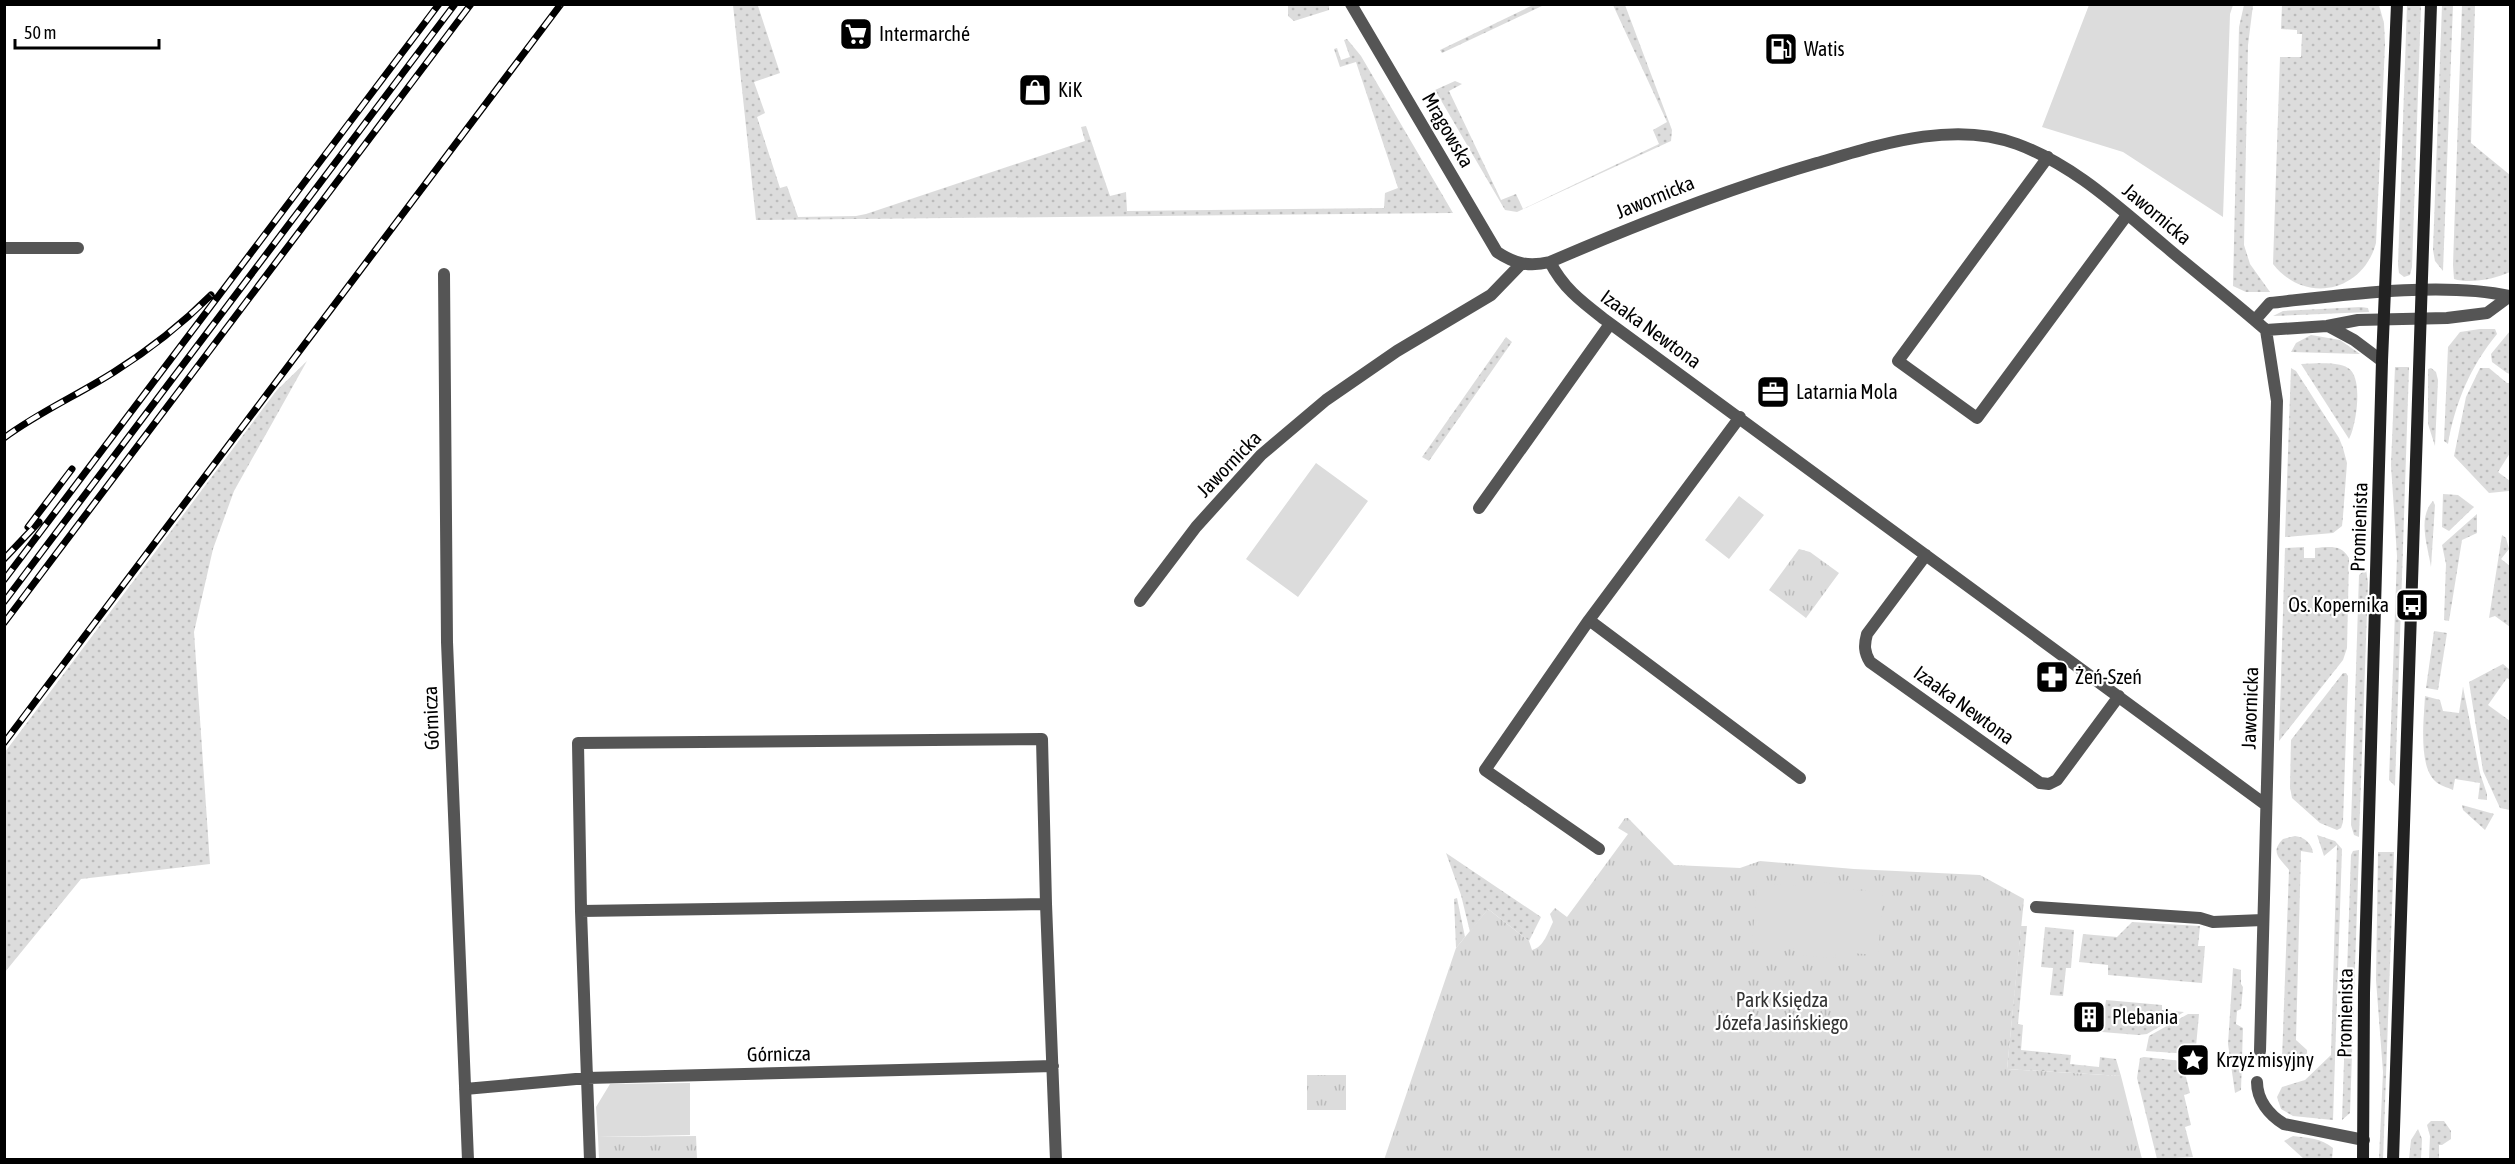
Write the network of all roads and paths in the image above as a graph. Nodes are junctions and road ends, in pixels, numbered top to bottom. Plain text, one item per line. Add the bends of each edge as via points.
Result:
1 (1351, 4) edge
2 (2397, 4) edge
3 (2431, 4) edge
4 (2048, 157) junction
5 (2127, 215) junction
6 (4, 248) edge
7 (78, 248) dead end
8 (1550, 262) junction
9 (1521, 264) junction
10 (444, 274) dead end
11 (2421, 290) junction
12 (2386, 293) junction
13 (2510, 296) edge
14 (2421, 319) junction
15 (2255, 320) junction
16 (2385, 320) junction
17 (1610, 324) junction
18 (2327, 326) junction
19 (2266, 330) junction
20 (2382, 361) junction
21 (1740, 417) junction
22 (1479, 508) dead end
23 (1926, 555) junction
24 (1140, 601) dead end
25 (1589, 620) junction
26 (2119, 696) junction
27 (1800, 778) dead end
28 (2266, 805) junction
29 (1599, 849) dead end
30 (1046, 904) junction
31 (2036, 907) dead end
32 (581, 911) junction
33 (2263, 920) junction
34 (2260, 1051) dead end
35 (1053, 1066) junction
36 (587, 1078) junction
37 (2257, 1082) dead end
38 (465, 1089) junction
39 (2364, 1140) junction
40 (468, 1160) edge
41 (590, 1160) edge
42 (1056, 1160) edge
43 (2363, 1160) edge
44 (2393, 1160) edge

1 - 9 street, Mrągowska via 1497,252
2 - 12 street, Promienista
3 - 11 street
4 - 5 street, Jawornicka via 2083,178
4 - 5 street via 1898,361 1977,418
4 - 8 street, Jawornicka via 2014,143 1979,136 1905,140 1705,198
5 - 15 street, Jawornicka
6 - 7 street
8 - 9 street, Jawornicka
8 - 17 street, Izaaka Newtona via 1572,295
9 - 24 street, Jawornicka via 1491,295 1397,351 1326,400 1261,455 1196,527
10 - 38 street, Górnicza via 447,642
11 - 12 street
11 - 13 street via 2488,291
11 - 14 street
12 - 15 street via 2270,303
12 - 16 street, Promienista
13 - 14 street via 2487,313
14 - 16 street
14 - 44 street
15 - 19 street, Jawornicka
16 - 18 street
16 - 20 street, Promienista
17 - 21 street, Izaaka Newtona
17 - 22 street
18 - 19 street
18 - 20 street via 2345,333
19 - 28 street, Jawornicka via 2277,401
20 - 39 street, Promienista via 2364,993
21 - 23 street, Izaaka Newtona
21 - 25 street
23 - 26 street, Izaaka Newtona
23 - 26 street, Izaaka Newtona via 1867,634 1864,644 1870,662 2040,783 2057,780
25 - 27 street
25 - 29 street via 1485,770
26 - 28 street, Izaaka Newtona
28 - 33 street, Jawornicka
30 - 32 street
30 - 32 street via 1042,740 578,743
30 - 35 street
31 - 33 street via 2213,922
32 - 36 street
33 - 34 street, Jawornicka
35 - 36 street, Górnicza
35 - 42 street
36 - 38 street, Górnicza
36 - 41 street
37 - 39 street via 2265,1106 2284,1124
38 - 40 street, Górnicza
39 - 43 street, Promienista

